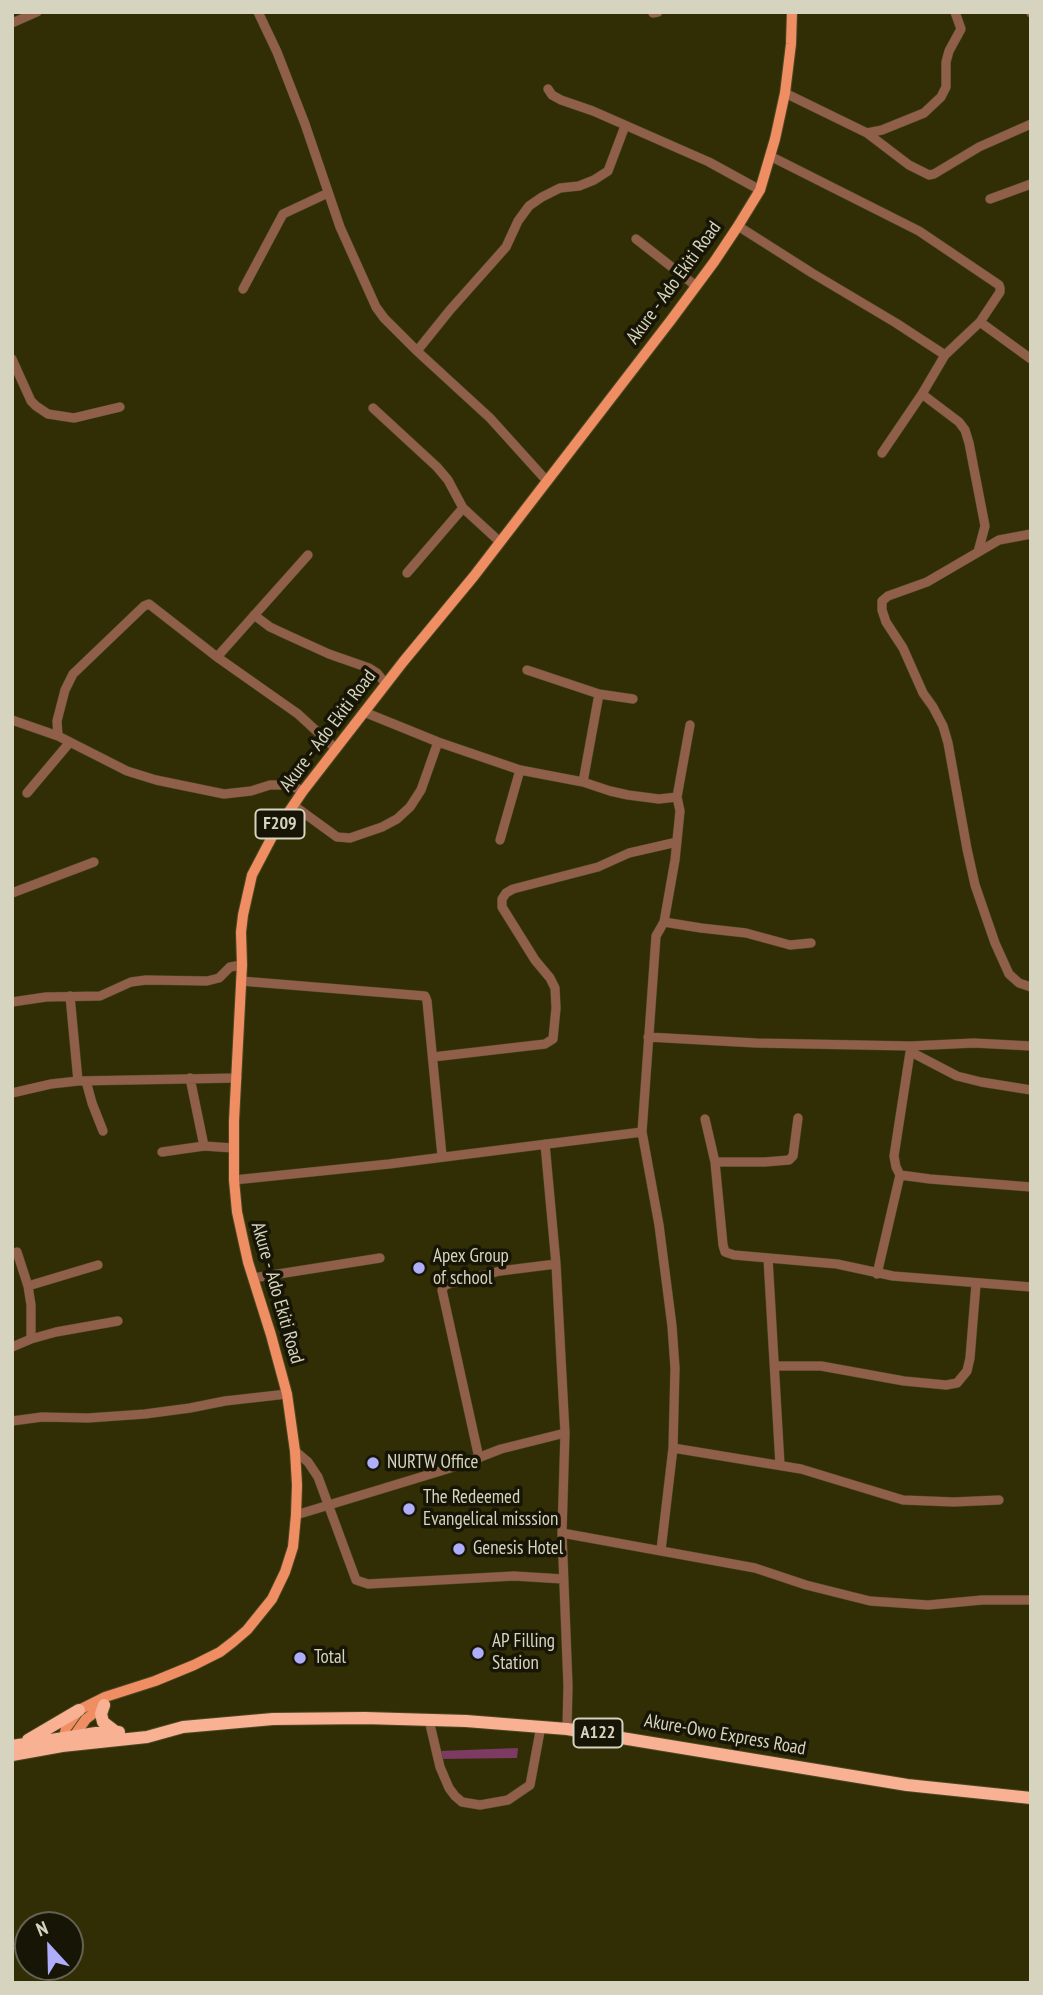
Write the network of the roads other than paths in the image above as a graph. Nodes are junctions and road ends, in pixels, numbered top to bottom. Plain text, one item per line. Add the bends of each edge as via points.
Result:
1 (37, 12) edge
2 (258, 12) edge
3 (792, 12) edge
4 (955, 12) edge
5 (23, 15) edge
6 (12, 23) edge
7 (548, 89) dead end
8 (785, 93) junction
9 (1031, 124) edge
10 (625, 126) junction
11 (866, 133) junction
12 (770, 156) junction
13 (1031, 184) edge
14 (760, 190) junction
15 (328, 193) junction
16 (990, 199) dead end
17 (738, 226) junction
18 (636, 239) dead end
19 (696, 286) junction
20 (243, 289) dead end
21 (980, 322) junction
22 (417, 351) junction
23 (946, 355) junction
24 (12, 359) edge
25 (1031, 359) edge
26 (922, 394) junction
27 (121, 407) dead end
28 (373, 408) dead end
29 (882, 453) dead end
30 (546, 480) junction
31 (463, 508) junction
32 (1031, 534) edge
33 (500, 542) junction
34 (978, 552) junction
35 (308, 555) dead end
36 (407, 573) dead end
37 (254, 615) junction
38 (217, 657) junction
39 (527, 670) dead end
40 (386, 684) junction
41 (599, 694) junction
42 (633, 699) dead end
43 (364, 712) junction
44 (12, 720) edge
45 (690, 725) dead end
46 (58, 736) junction
47 (71, 742) junction
48 (438, 742) junction
49 (336, 748) junction
50 (520, 770) junction
51 (583, 782) junction
52 (303, 791) junction
53 (27, 793) dead end
54 (677, 797) junction
55 (293, 805) junction
56 (500, 840) dead end
57 (677, 842) junction
58 (94, 862) dead end
59 (12, 893) edge
60 (664, 922) junction
61 (811, 943) dead end
62 (242, 965) junction
63 (241, 981) junction
64 (1031, 987) edge
65 (70, 996) junction
66 (12, 1002) edge
67 (648, 1037) junction
68 (1031, 1046) edge
69 (911, 1049) junction
70 (433, 1057) junction
71 (190, 1078) junction
72 (237, 1078) junction
73 (82, 1081) junction
74 (1031, 1090) edge
75 (12, 1093) edge
76 (798, 1118) dead end
77 (705, 1119) dead end
78 (103, 1131) dead end
79 (642, 1132) junction
80 (545, 1144) junction
81 (204, 1146) junction
82 (233, 1148) junction
83 (162, 1152) dead end
84 (442, 1156) junction
85 (715, 1162) junction
86 (900, 1175) junction
87 (234, 1180) junction
88 (1031, 1187) edge
89 (17, 1252) dead end
90 (380, 1258) dead end
91 (768, 1258) junction
92 (556, 1264) junction
93 (98, 1265) dead end
94 (877, 1273) junction
95 (253, 1278) junction
96 (976, 1284) junction
97 (28, 1286) junction
98 (1031, 1287) edge
99 (118, 1321) dead end
100 (31, 1339) junction
101 (12, 1347) edge
102 (775, 1366) junction
103 (287, 1394) junction
104 (12, 1421) edge
105 (565, 1433) junction
106 (673, 1448) junction
107 (295, 1451) junction
108 (479, 1458) junction
109 (780, 1465) junction
110 (999, 1500) dead end
111 (329, 1506) junction
112 (296, 1515) junction
113 (562, 1534) junction
114 (661, 1549) junction
115 (563, 1578) junction
116 (1031, 1600) edge
117 (121, 1693) junction
118 (104, 1705) junction
119 (79, 1710) junction
120 (429, 1720) junction
121 (541, 1726) junction
122 (567, 1729) junction
123 (116, 1732) junction
124 (162, 1732) junction
125 (68, 1741) junction
126 (15, 1749) edge
127 (1031, 1798) edge

1 - 5 street
2 - 15 street
3 - 8 main road, Akure - Ado Ekiti Road / F209
4 - 11 street via 961,29 949,51 942,97 925,113
5 - 6 street
7 - 10 street via 562,100
8 - 11 street
8 - 12 main road, Akure - Ado Ekiti Road / F209
9 - 11 street via 934,174 909,165
10 - 14 street
10 - 22 street via 608,171 579,186 560,188 529,206 506,247
12 - 14 main road, Akure - Ado Ekiti Road / F209
12 - 21 street via 907,225 999,285 1000,292
13 - 16 street
14 - 17 main road, Akure - Ado Ekiti Road / F209
15 - 20 street via 284,214
15 - 22 street via 376,307
17 - 19 main road, Akure - Ado Ekiti Road / F209
17 - 23 street
18 - 19 street
19 - 30 main road, Akure - Ado Ekiti Road / F209
21 - 23 street
21 - 25 street
22 - 30 street via 490,418
23 - 26 street
24 - 27 street via 32,401 48,414 74,418
26 - 29 street
26 - 34 street via 965,430 985,526
28 - 31 street via 438,467
30 - 33 main road, Akure - Ado Ekiti Road / F209
31 - 33 street
31 - 36 street
32 - 34 street via 999,540
33 - 40 main road, Akure - Ado Ekiti Road / F209
34 - 64 street via 927,582 888,596 882,601 882,610 943,726 975,885 995,943 1009,974
35 - 37 street
37 - 38 street
37 - 40 street via 285,634 369,668
38 - 46 street via 154,606 144,606 73,674 57,721
38 - 49 street via 298,714
39 - 41 street
40 - 43 main road, Akure - Ado Ekiti Road / F209
41 - 42 street
41 - 51 street
43 - 48 street
43 - 49 main road, Akure - Ado Ekiti Road / F209
44 - 46 street
45 - 54 street
46 - 47 street
47 - 52 street via 127,771 179,786 224,794 270,785
47 - 53 street
48 - 50 street
48 - 55 street via 410,807 382,827 349,838 337,837
49 - 52 main road, Akure - Ado Ekiti Road / F209
50 - 51 street
50 - 56 street
51 - 54 street via 628,795
52 - 55 main road, Akure - Ado Ekiti Road / F209
54 - 57 street
55 - 62 main road, Akure - Ado Ekiti Road / F209 via 252,875 243,915
57 - 60 street
57 - 70 street via 506,894 502,907 555,988 553,1039 545,1044
58 - 59 street
60 - 61 street via 746,933 790,945
60 - 67 street via 656,936
62 - 63 main road, Akure - Ado Ekiti Road / F209
62 - 65 street via 230,967 216,980 139,981 100,996
63 - 70 street via 425,996
63 - 72 main road, Akure - Ado Ekiti Road / F209
65 - 66 street
65 - 73 street
67 - 69 street
67 - 79 street
68 - 69 street via 974,1043
69 - 74 street via 957,1076
69 - 86 street via 894,1156
70 - 84 street
71 - 72 street
71 - 73 street
71 - 81 street
72 - 82 main road, Akure - Ado Ekiti Road / F209
73 - 75 street
73 - 78 street
76 - 85 street via 789,1160
77 - 85 street
79 - 80 street
79 - 106 street via 672,1326
80 - 84 street
80 - 92 street
81 - 82 street
81 - 83 street
82 - 87 main road, Akure - Ado Ekiti Road / F209
84 - 87 street
85 - 91 street via 725,1252
86 - 88 street
86 - 94 street
87 - 95 main road, Akure - Ado Ekiti Road / F209
89 - 97 street
90 - 95 street
91 - 94 street
91 - 102 street
92 - 105 street
92 - 108 street via 500,1271 442,1290
93 - 97 street
94 - 96 street
95 - 103 main road, Akure - Ado Ekiti Road / F209
96 - 98 street
96 - 102 street via 970,1357 967,1371 957,1383 932,1384 821,1366
97 - 100 street
99 - 100 street
100 - 101 street
102 - 109 street
103 - 104 street via 145,1414
103 - 107 main road, Akure - Ado Ekiti Road / F209
105 - 108 street
105 - 113 street
106 - 109 street
106 - 114 street
107 - 111 street via 318,1477
107 - 112 main road, Akure - Ado Ekiti Road / F209
108 - 111 street
109 - 110 street via 904,1500
111 - 112 street
111 - 115 street via 356,1580 368,1584
112 - 117 main road, Akure - Ado Ekiti Road / F209 via 280,1584 247,1630 194,1665
113 - 114 street
113 - 115 street
114 - 116 street via 755,1568 870,1601 928,1605
115 - 122 street
117 - 118 main road, F209
117 - 119 main road, Akure - Ado Ekiti Road / F209
118 - 123 highway via 103,1723
118 - 125 main road, F209
119 - 125 main road via 70,1721
119 - 126 highway
120 - 121 highway, Akure-Owo Express Road / A122
120 - 121 street via 449,1788 462,1802 480,1805 508,1800 530,1785
120 - 124 highway, Akure-Owo Express Road / A122 via 273,1719
121 - 122 highway, Akure-Owo Express Road / A122
122 - 127 highway, Akure-Owo Express Road / A122 via 907,1785
123 - 124 highway, Akure-Owo Express Road / A122
123 - 125 highway, Akure-Owo Express Road / A122
124 - 125 highway, Akure-Owo Express Road / A122 via 148,1737
125 - 126 highway, Akure-Owo Express Road / A122

